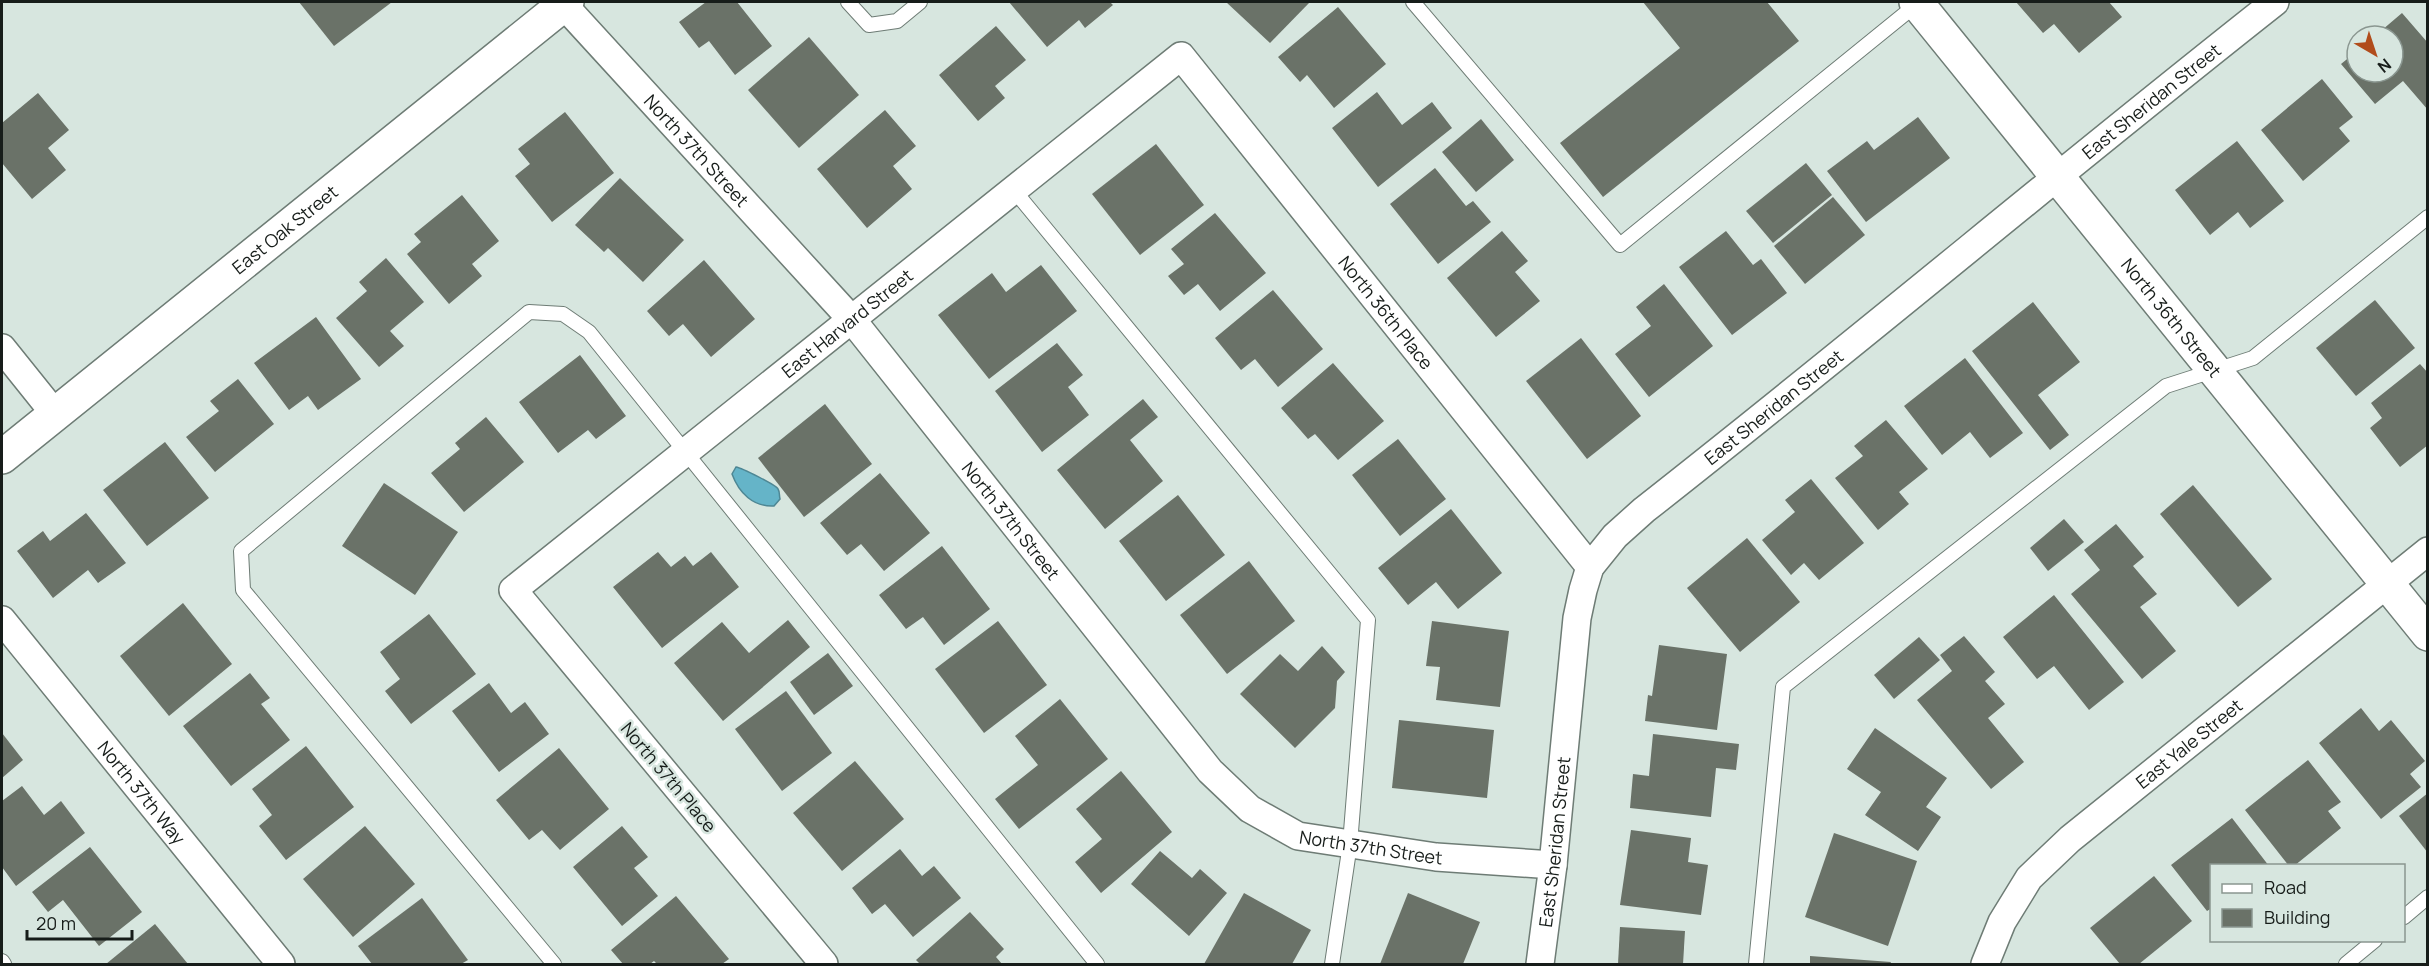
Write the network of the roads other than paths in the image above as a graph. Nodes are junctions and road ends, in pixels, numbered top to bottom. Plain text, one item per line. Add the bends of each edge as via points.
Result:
1 (564, 2) edge
2 (848, 2) edge
3 (920, 2) edge
4 (1413, 2) edge
5 (2275, 2) edge
6 (1917, 3) edge
7 (1181, 56) joint
8 (2057, 177) junction
9 (1013, 189) junction
10 (2427, 217) edge
11 (853, 321) junction
12 (2, 348) edge
13 (2215, 370) junction
14 (55, 414) junction
15 (686, 453) junction
16 (2, 457) edge
17 (2427, 551) edge
18 (1590, 567) junction
19 (2386, 584) junction
20 (513, 590) joint
21 (2, 620) edge
22 (2427, 634) edge
23 (1350, 844) junction
24 (1553, 865) junction
25 (2427, 897) edge
26 (2405, 915) edge
27 (2373, 942) edge
28 (2, 961) edge
29 (4, 964) edge
30 (281, 964) edge
31 (554, 964) edge
32 (824, 964) edge
33 (1097, 964) edge
34 (1332, 964) edge
35 (1540, 964) edge
36 (1756, 964) edge
37 (1985, 964) edge
38 (2346, 964) edge

1 - 11 street, North 37th Street
1 - 14 main road, East Oak Street
2 - 3 lane via 869,25 897,21
4 - 6 lane via 1620,245
5 - 8 street, East Sheridan Street
6 - 8 main road, North 36th Street
7 - 9 street, East Harvard Street
7 - 18 street, North 36th Place
8 - 13 main road, North 36th Street
8 - 18 street, East Sheridan Street via 1644,510 1615,536
9 - 11 street, East Harvard Street
9 - 23 lane via 1368,620
10 - 13 lane via 2253,358
11 - 15 street, East Harvard Street
11 - 23 street, North 37th Street via 1210,771 1250,809 1298,836
12 - 14 street
13 - 19 main road, North 36th Street
13 - 36 lane via 2166,386 1783,687
14 - 16 main road, East Oak Street
15 - 20 street, East Harvard Street
15 - 31 lane via 589,332 563,314 529,312 241,551 243,590
15 - 33 lane
17 - 19 street, East Yale Street
18 - 24 street, East Sheridan Street via 1577,618
19 - 22 main road, North 36th Street
19 - 37 street, East Yale Street via 2029,878 2002,922
20 - 32 street, North 37th Place
21 - 30 street, North 37th Way
23 - 24 street, North 37th Street via 1436,857
23 - 34 lane
24 - 35 street, East Sheridan Street
25 - 26 lane
27 - 38 lane
28 - 29 lane

